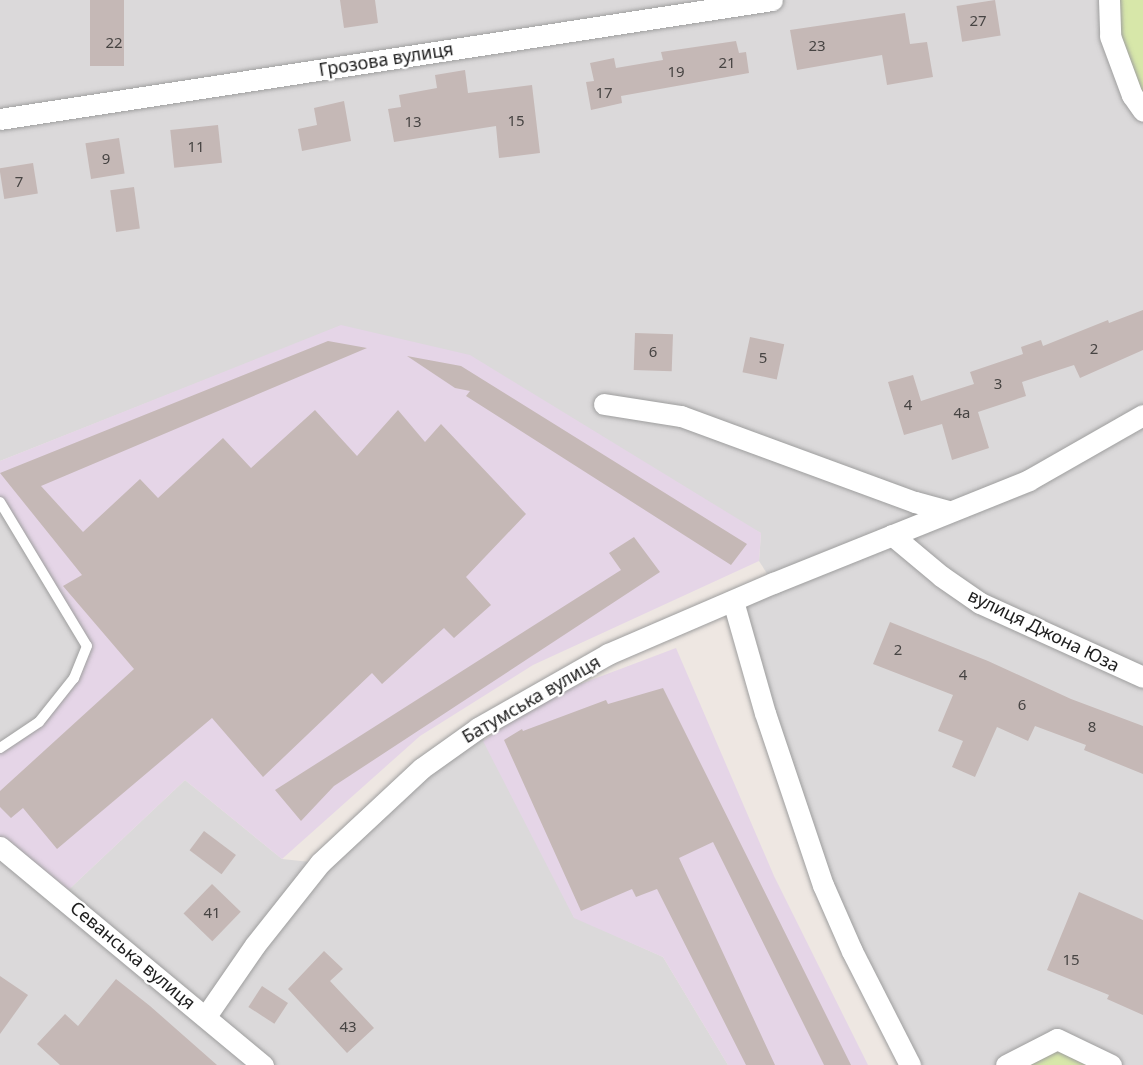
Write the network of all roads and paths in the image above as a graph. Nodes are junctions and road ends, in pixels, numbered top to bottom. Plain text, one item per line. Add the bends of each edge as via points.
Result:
1 (772, 0) edge
2 (1109, 0) edge
3 (1143, 111) edge
4 (0, 119) edge
5 (604, 404) dead end
6 (1143, 415) edge
7 (0, 502) edge
8 (949, 511) junction
9 (892, 535) junction
10 (733, 602) junction
11 (1143, 677) edge
12 (0, 748) edge
13 (0, 847) edge
14 (206, 1016) junction
15 (264, 1065) edge
16 (910, 1065) edge
17 (1006, 1065) edge
18 (1111, 1065) edge

1 - 4 street, Грозова вулиця
2 - 3 street via 1110,36 1132,95
5 - 8 street via 681,416
6 - 8 street, Батумська вулиця via 1029,480
7 - 12 lane via 87,646 74,678 39,722
8 - 9 street, Батумська вулиця
9 - 10 street, Батумська вулиця
9 - 11 street, вулиця Джона Юза via 940,576 981,603
10 - 14 street, Батумська вулиця via 608,654 478,728 422,768 320,863 255,945
10 - 16 street via 823,885
13 - 14 street, Севанська вулиця
14 - 15 street, Севанська вулиця
17 - 18 street via 1057,1039

